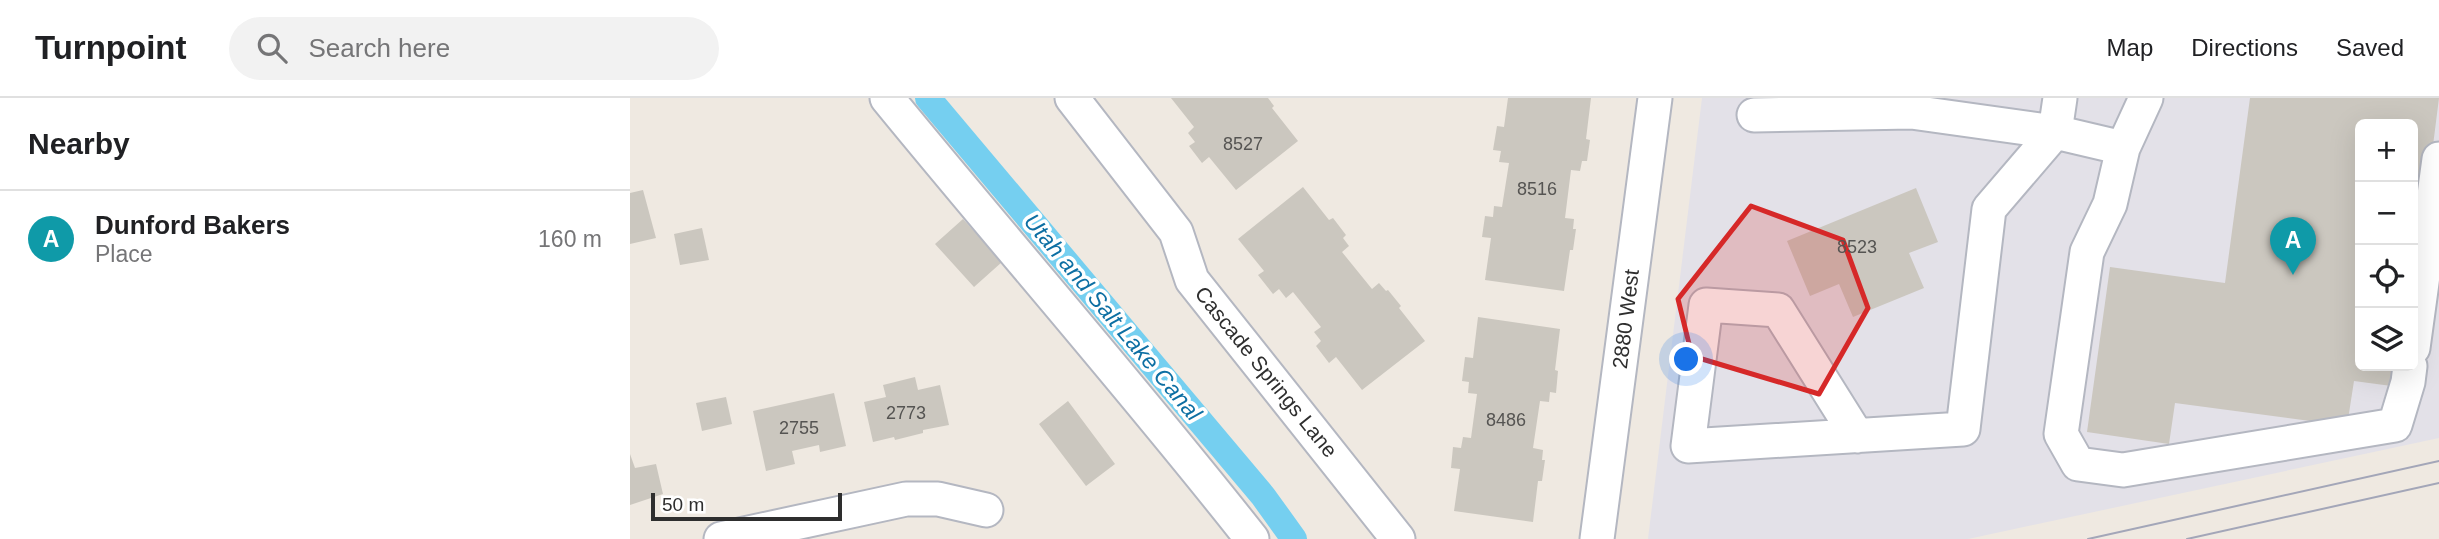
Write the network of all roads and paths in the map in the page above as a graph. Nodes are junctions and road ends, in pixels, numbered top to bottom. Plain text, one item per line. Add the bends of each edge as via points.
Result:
1 (887, 98) edge
2 (1072, 98) edge
3 (1655, 98) edge
4 (2060, 98) edge
5 (2146, 98) edge
6 (1754, 115) dead end
7 (2055, 132) junction
8 (2123, 148) junction
9 (2439, 159) edge
10 (2418, 312) edge
11 (2409, 371) edge
12 (1857, 436) junction
13 (986, 510) dead end
14 (721, 539) edge
15 (1252, 539) edge
16 (1398, 539) edge
17 (1597, 539) edge

1 - 15 street
2 - 16 street, Cascade Springs Lane via 1176,232 1192,280
3 - 17 street, 2880 West
4 - 7 street
5 - 8 street
6 - 7 street via 1911,112
7 - 8 street
7 - 12 street via 1989,209 1963,429
8 - 11 street via 2110,204 2085,265 2062,433 2078,464 2123,470 2395,425
9 - 10 street
12 - 12 street via 1688,446 1706,305 1778,310
13 - 14 street via 938,499 906,499

